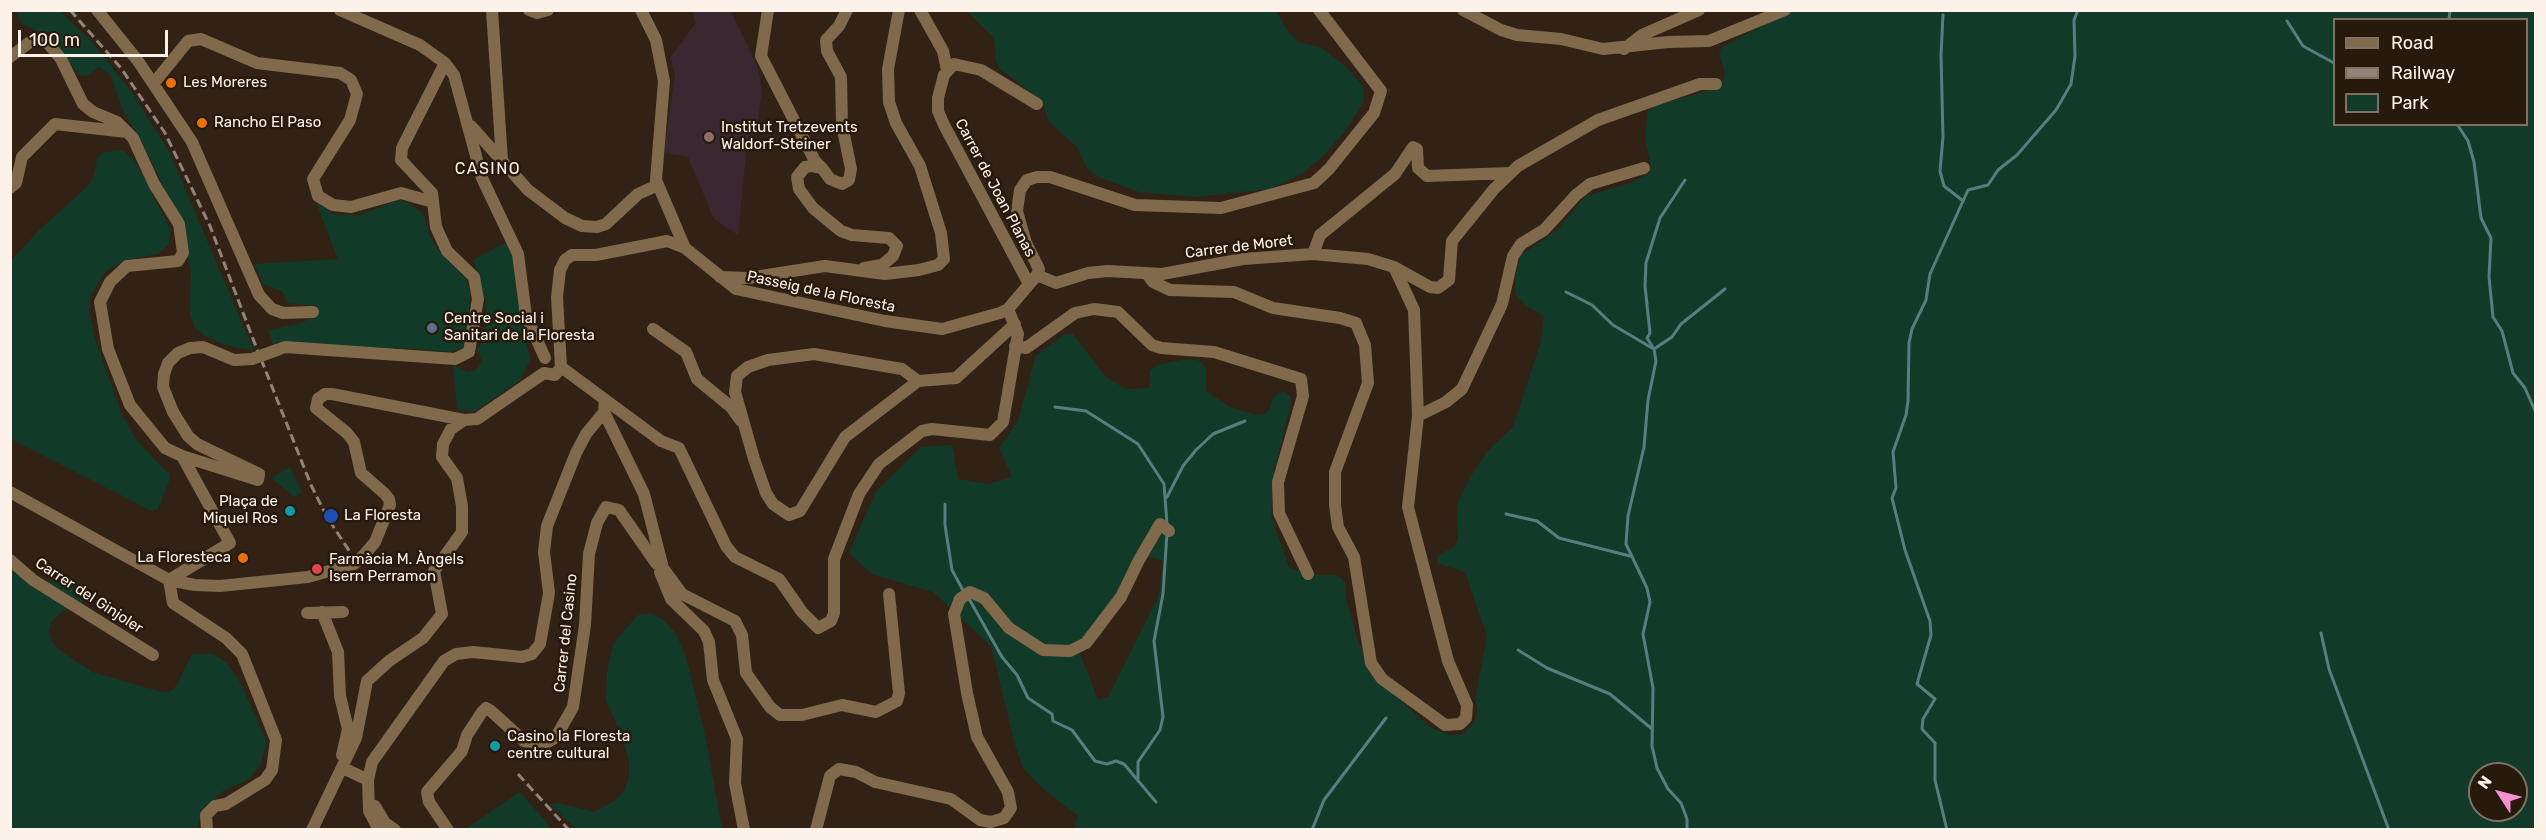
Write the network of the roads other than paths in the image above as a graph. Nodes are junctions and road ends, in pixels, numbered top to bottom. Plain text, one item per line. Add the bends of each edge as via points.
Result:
1 (97, 10) edge
2 (340, 10) edge
3 (492, 10) edge
4 (529, 10) edge
5 (548, 10) edge
6 (641, 10) edge
7 (768, 10) edge
8 (847, 10) edge
9 (899, 10) edge
10 (920, 10) edge
11 (1319, 10) edge
12 (1463, 10) edge
13 (1699, 10) edge
14 (1785, 10) edge
15 (1624, 49) junction
16 (10, 57) edge
17 (445, 63) junction
18 (947, 70) junction
19 (154, 84) junction
20 (1716, 84) dead end
21 (1037, 104) dead end
22 (468, 123) junction
23 (127, 132) junction
24 (507, 168) junction
25 (822, 168) junction
26 (1644, 168) dead end
27 (1509, 172) junction
28 (658, 185) junction
29 (10, 188) edge
30 (433, 202) junction
31 (685, 248) junction
32 (1313, 254) junction
33 (1394, 267) junction
34 (854, 270) junction
35 (1147, 274) junction
36 (720, 277) junction
37 (1033, 279) junction
38 (1008, 309) junction
39 (313, 312) dead end
40 (1015, 324) junction
41 (653, 329) dead end
42 (1016, 346) junction
43 (545, 357) junction
44 (560, 364) junction
45 (544, 373) junction
46 (918, 381) junction
47 (604, 406) junction
48 (1418, 416) junction
49 (464, 420) junction
50 (745, 427) junction
51 (182, 456) junction
52 (10, 492) edge
53 (1169, 531) dead end
54 (10, 560) edge
55 (659, 566) junction
56 (1308, 574) dead end
57 (169, 580) junction
58 (890, 594) dead end
59 (322, 612) junction
60 (343, 612) dead end
61 (307, 613) dead end
62 (153, 655) dead end
63 (345, 764) junction
64 (368, 780) junction
65 (816, 829) edge
66 (207, 830) edge
67 (312, 830) edge
68 (379, 830) edge
69 (395, 830) edge
70 (448, 830) edge
71 (744, 830) edge

1 - 19 street
2 - 17 street via 403,36
3 - 24 street via 502,160
4 - 5 street
6 - 28 street via 656,40 664,81
7 - 25 street via 761,56
8 - 25 street via 826,40 840,77 849,180 842,184
9 - 34 street via 888,69 889,102 920,166 941,233 944,260 919,270 885,274
10 - 18 street via 943,51
11 - 37 street via 1381,91 1374,112 1329,169 1314,183 1221,208 1135,205 1050,177 1027,180 1020,190 1017,211 1039,269
12 - 15 street via 1517,35
13 - 15 street via 1642,35
14 - 15 street via 1709,41
16 - 23 street via 34,39 46,41 61,59 83,104
17 - 22 street via 458,86
17 - 30 street via 402,148 405,167 432,193
18 - 21 street via 954,64 981,70
18 - 37 street, Carrer de Joan Planas via 938,111
19 - 30 street via 188,41 201,39 257,63 340,74 351,80 357,94 350,120 313,179 318,196 333,205 351,207 401,193
19 - 39 street via 192,142 260,295 272,309 283,314
20 - 27 street, Carrer de Moret via 1700,84 1598,120
22 - 24 street
22 - 43 street via 488,193 518,254 526,316
23 - 29 street via 55,124 22,157 16,183
23 - 51 street via 179,224 183,253 178,261 127,266 118,274 100,302 104,326 108,349 129,405 165,448
24 - 28 street via 528,190 582,226 606,224 638,194
25 - 34 street via 805,167 797,177 799,189 813,208 840,231 889,238 897,246 893,256 882,265
26 - 48 street via 1590,184 1544,230 1521,244 1513,256 1502,304 1462,389
27 - 32 street, Carrer de Moret via 1427,176 1418,168 1417,149 1413,147 1395,174 1320,235
27 - 33 street via 1452,241 1449,280 1445,285 1430,287
28 - 31 street
30 - 51 street, bridge via 436,227 447,250 474,277 478,299 472,343 465,355 455,359 285,347 252,359 234,360 203,347 190,348 168,363 163,387 173,412 197,444 259,474 258,480
31 - 36 street, Passeig de la Floresta
31 - 44 street, Passeig de la Floresta via 667,241 596,255 572,255 565,260 557,297
32 - 33 street
32 - 35 street, Carrer de Moret via 1243,259
33 - 48 street via 1414,310
34 - 36 street via 825,266 748,278
35 - 37 street, Carrer de Moret via 1108,270 1056,283
35 - 48 street via 1153,282 1170,290 1234,292 1273,308 1356,323 1365,345 1368,383 1335,472 1335,505 1338,527 1354,557 1371,663 1382,679 1445,725 1460,724 1466,718 1467,705 1448,661 1408,507
36 - 38 street, Passeig de la Floresta via 736,289 764,296 926,327 942,328
37 - 38 street
38 - 40 street
40 - 42 street
40 - 46 street via 956,378
41 - 50 street via 686,352 697,379 731,407
42 - 47 street via 1003,422 996,430 983,435 922,431 893,451 870,475 834,559 834,613 831,621 818,628 779,579 735,557 726,546 679,448
42 - 56 street via 1026,348 1075,313 1094,309 1118,312 1152,345 1214,352 1301,379 1303,396 1278,482 1279,513
43 - 44 street via 553,356
43 - 45 street via 541,364
44 - 45 street via 555,375
44 - 47 street
45 - 49 street via 477,419
46 - 50 street via 902,369 814,354 756,363 736,376 734,383
46 - 50 street via 844,437 804,507 795,515 780,511 770,499
47 - 55 street via 644,494
47 - 64 street via 576,453 548,526 544,552 549,593 540,644 532,654 522,657 473,652 456,654 444,661 372,762
49 - 57 street via 325,394 318,399 316,408 347,433 356,449 361,473 389,499 388,512 368,551 354,564 308,577 220,586
49 - 63 street via 451,429 443,444 442,457 457,478 462,532 434,571 442,614 423,638 388,661 367,681 359,730
51 - 57 street via 230,543
52 - 57 street
53 - 65 street via 1160,524 1121,597 1086,643 1070,651 1043,650 1009,628 984,598 970,592 960,599 954,614 967,693 977,737 1008,792 1011,808 1004,818 980,820 951,799 875,782 839,769 830,776
54 - 62 street, Carrer del Ginjoler via 33,580
55 - 58 street via 682,594 735,621 742,635 746,673 780,715 842,705 876,712 897,701
55 - 70 street, Carrer del Casino via 619,510 606,507 589,554 585,625 573,707 556,737 539,747 524,741 486,708 467,735 462,751 427,792 429,802
55 - 71 street via 671,599 704,631 709,642 713,680 737,739 735,783
57 - 66 street via 172,603 226,638 243,654 276,740 272,770 265,780 226,804 215,806 206,815
59 - 60 street
59 - 61 street
59 - 63 street via 338,652 340,696 348,729 342,756
63 - 64 street
63 - 67 street
64 - 68 street via 369,811
64 - 69 street via 378,814

